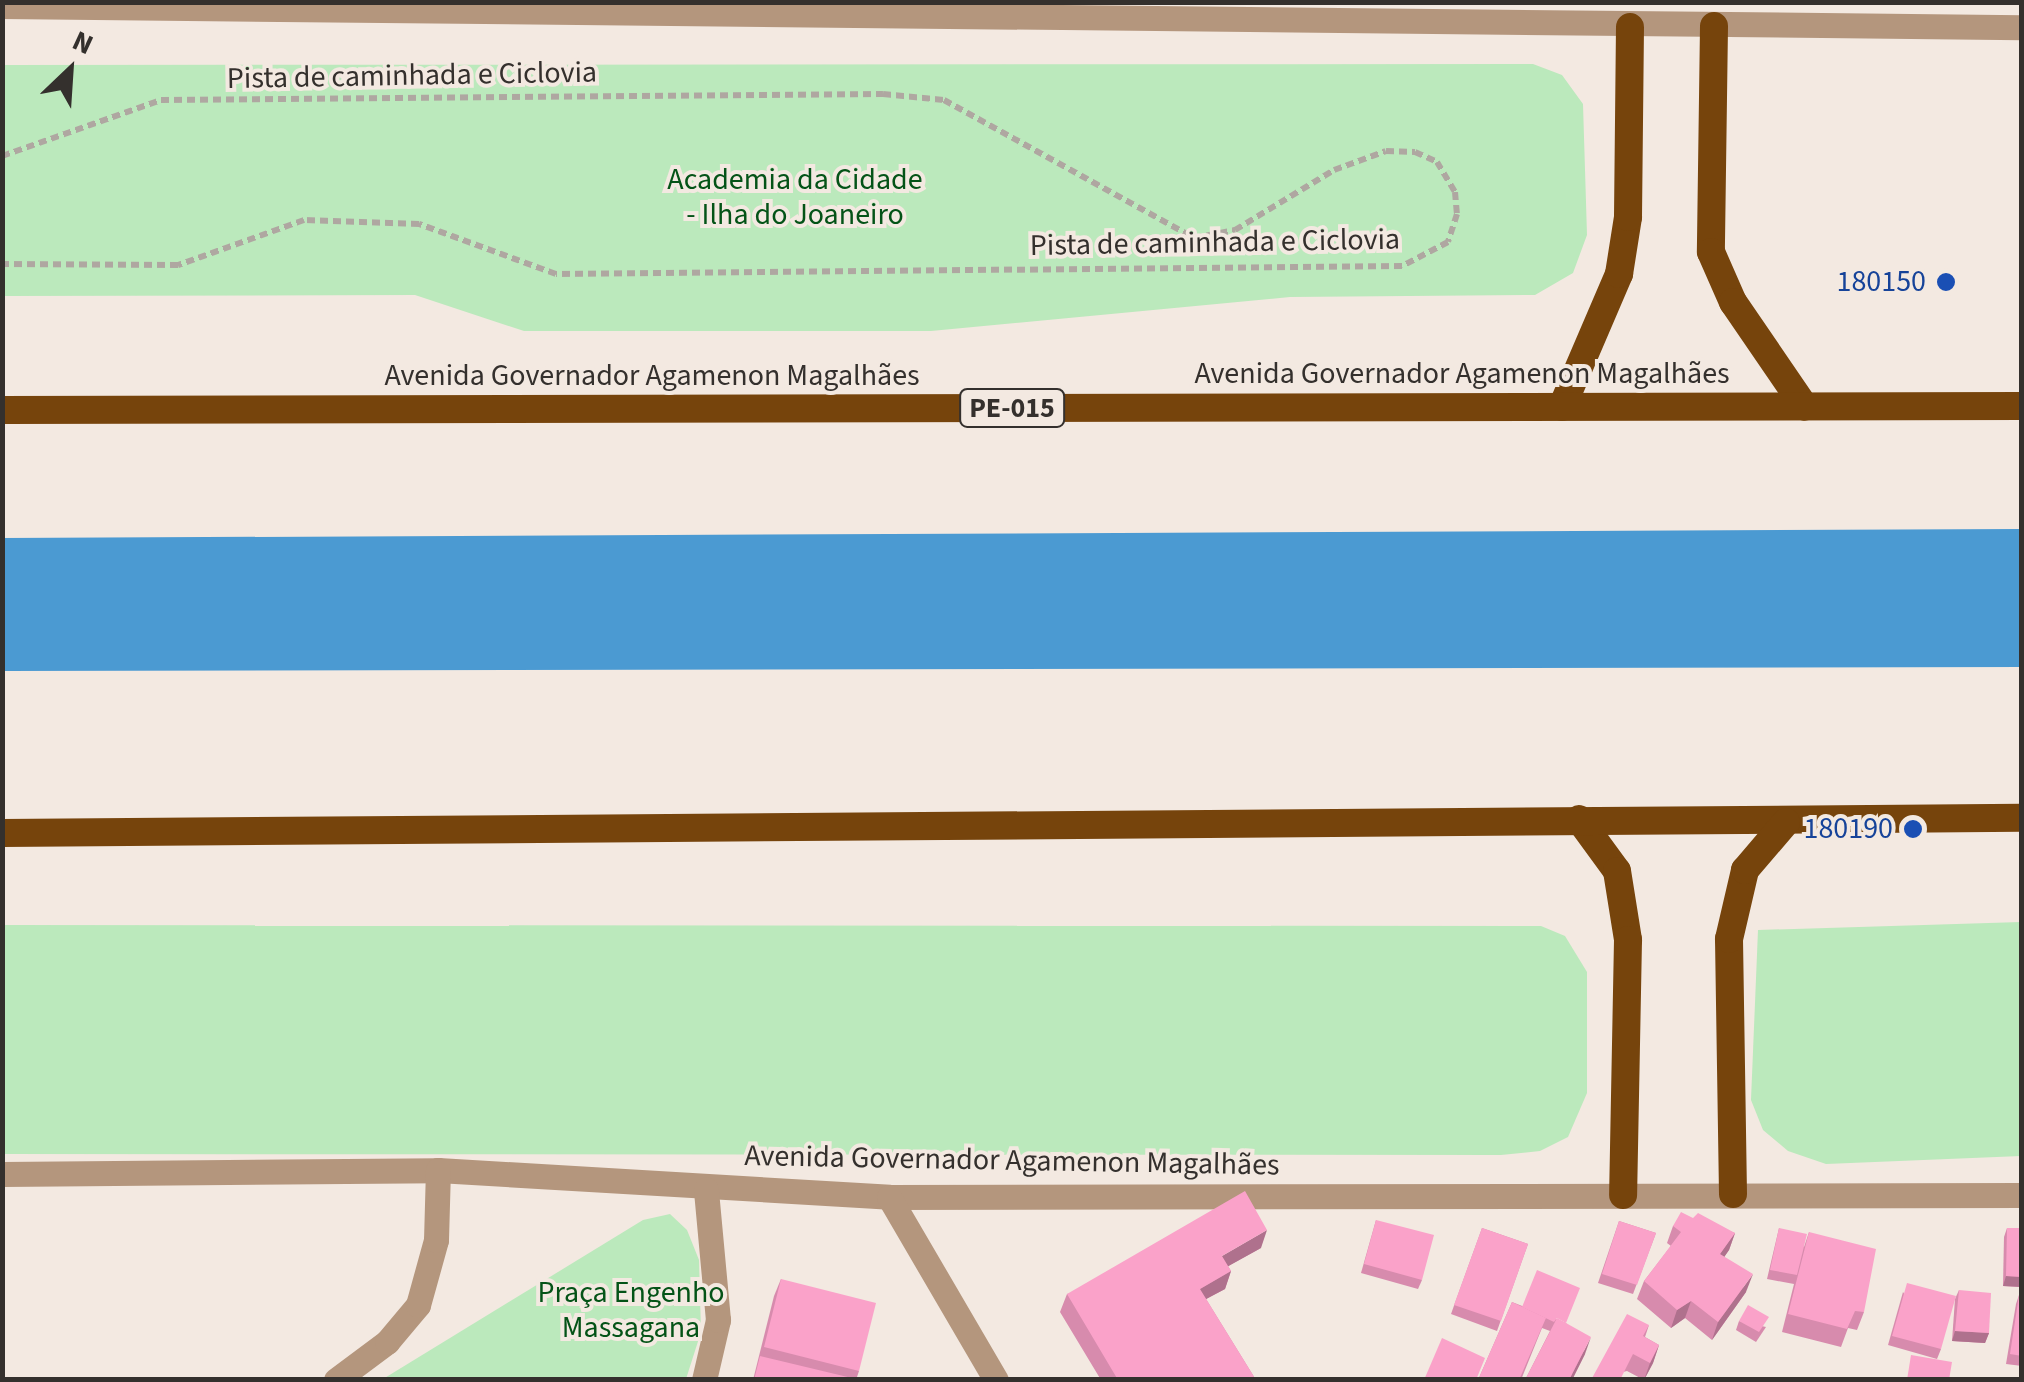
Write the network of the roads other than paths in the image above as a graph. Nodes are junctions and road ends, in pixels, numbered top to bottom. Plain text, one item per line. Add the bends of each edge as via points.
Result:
1 (2, 6) edge
2 (298, 6) edge
3 (1002, 10) edge
4 (1201, 11) edge
5 (1714, 26) junction
6 (1630, 27) junction
7 (2022, 27) edge
8 (1562, 406) junction
9 (1806, 406) junction
10 (2022, 406) edge
11 (2, 410) edge
12 (2022, 818) edge
13 (1578, 819) junction
14 (1786, 822) junction
15 (2, 833) edge
16 (438, 1170) junction
17 (2, 1174) edge
18 (706, 1190) junction
19 (1733, 1194) junction
20 (1623, 1195) junction
21 (2022, 1195) edge
22 (889, 1198) junction
23 (336, 1380) edge
24 (704, 1380) edge
25 (996, 1380) edge

1 - 2 street
2 - 3 street
3 - 4 street
4 - 6 street
5 - 6 street
5 - 7 street
5 - 9 highway via 1711,252 1732,302
6 - 8 highway via 1628,216 1619,274
8 - 9 highway, Avenida Governador Agamenon Magalhães / PE-015
8 - 11 highway, Avenida Governador Agamenon Magalhães / PE-015
9 - 10 highway, Avenida Governador Agamenon Magalhães / PE-015
12 - 14 highway
13 - 14 highway
13 - 15 highway
13 - 20 highway via 1617,871 1628,940
14 - 19 highway via 1745,870 1729,939
16 - 17 street, Avenida Governador Agamenon Magalhães
16 - 18 street, Avenida Governador Agamenon Magalhães
16 - 23 street via 436,1240 418,1305 388,1342
18 - 22 street, Avenida Governador Agamenon Magalhães
18 - 24 street via 718,1320
19 - 20 street, Avenida Governador Agamenon Magalhães
19 - 21 street, Avenida Governador Agamenon Magalhães
20 - 22 street, Avenida Governador Agamenon Magalhães
22 - 25 street

